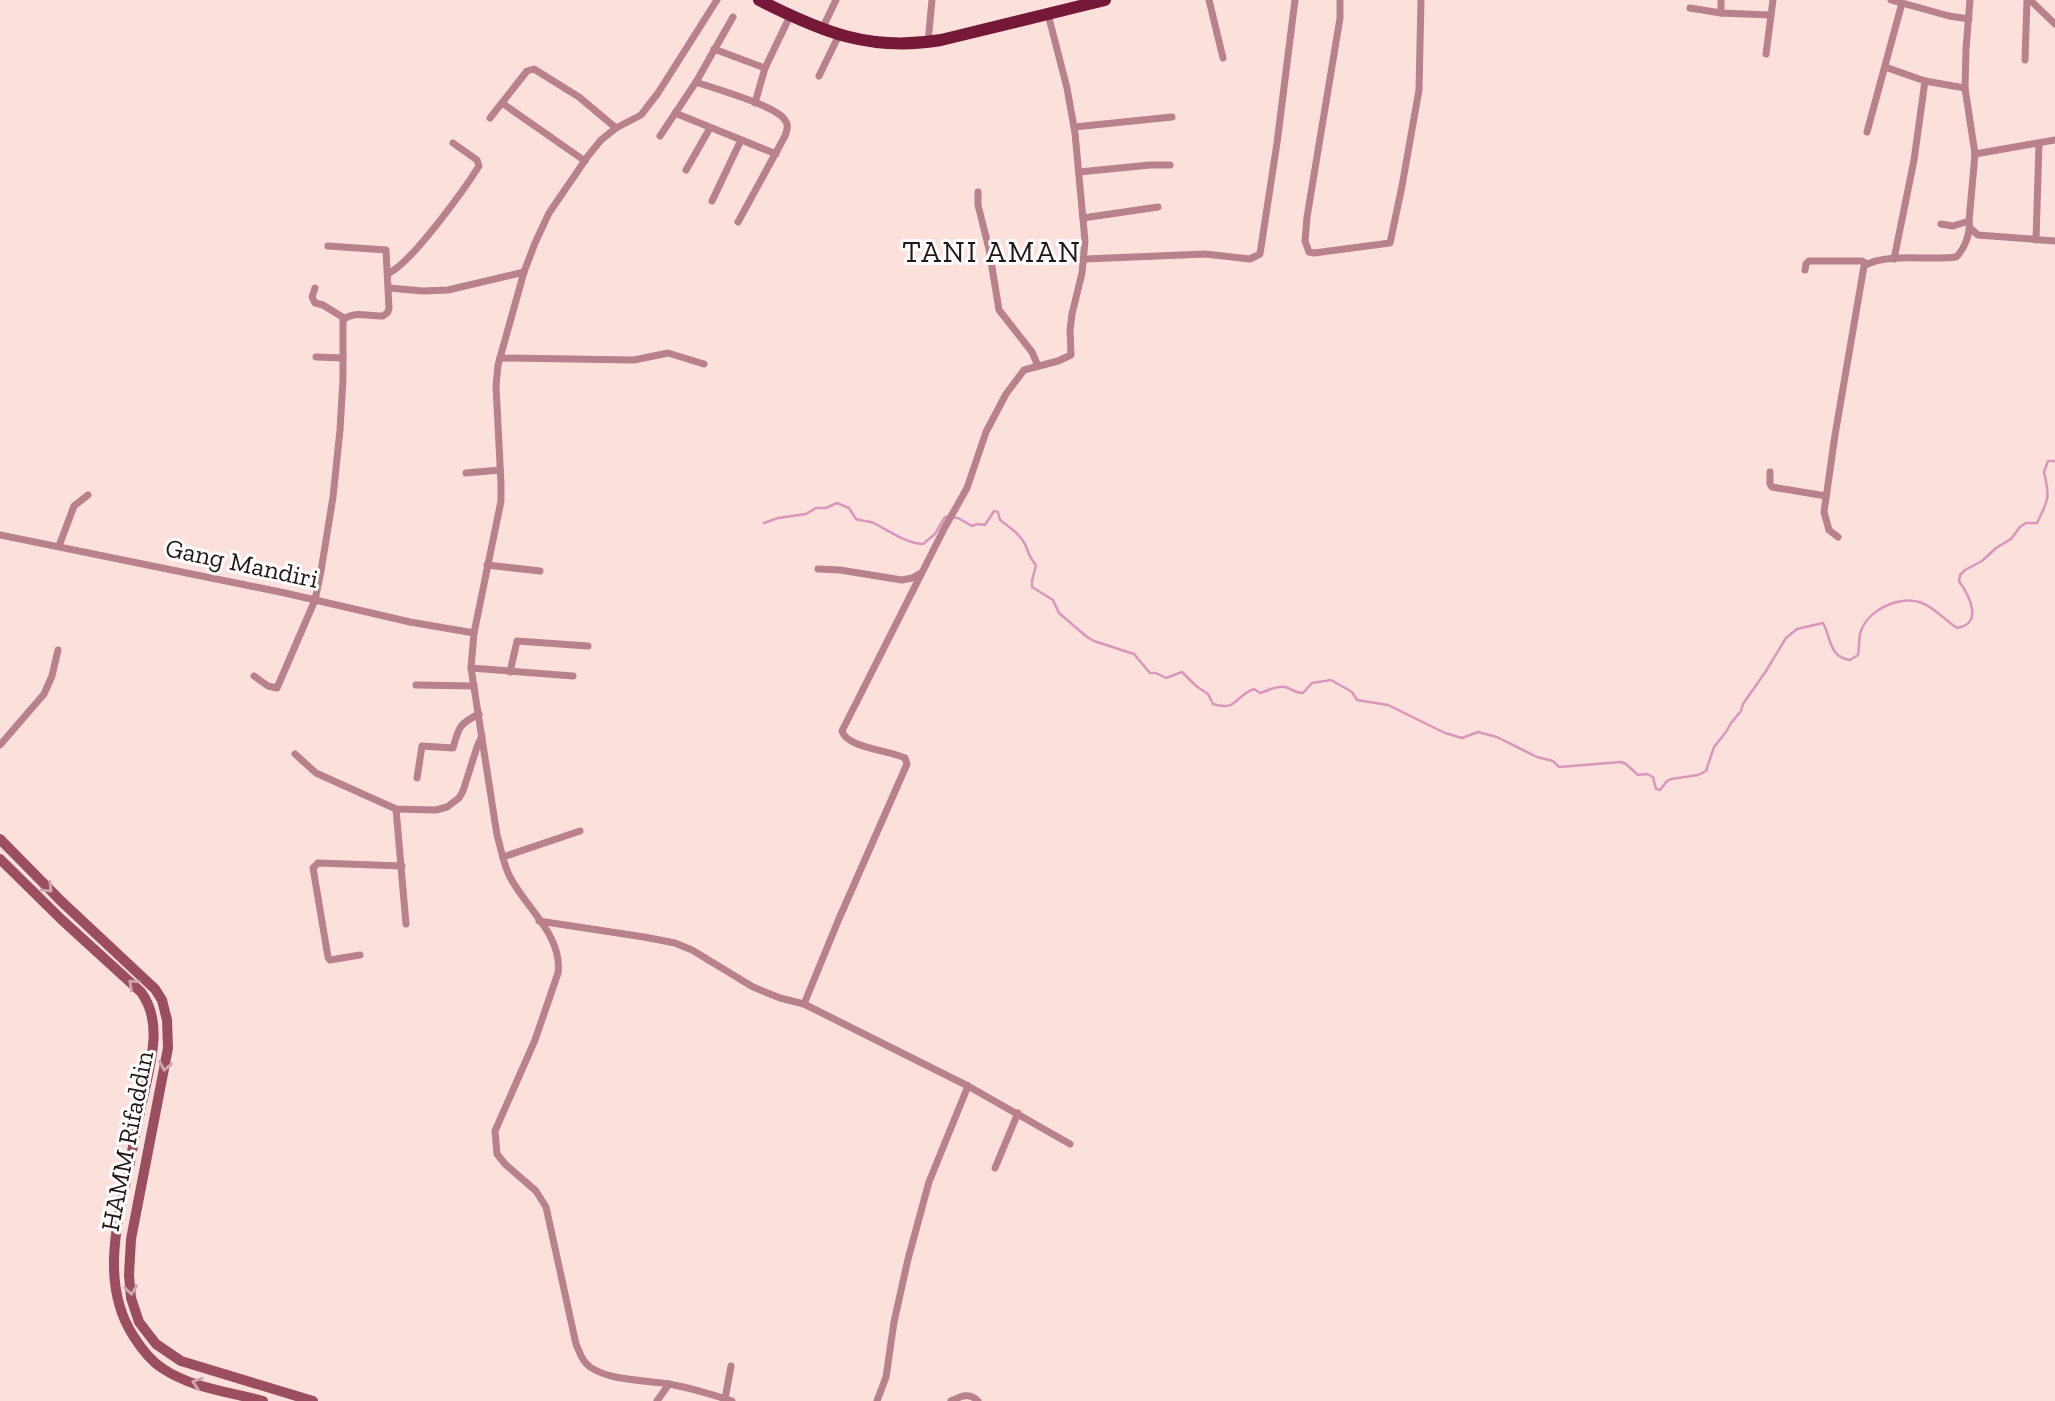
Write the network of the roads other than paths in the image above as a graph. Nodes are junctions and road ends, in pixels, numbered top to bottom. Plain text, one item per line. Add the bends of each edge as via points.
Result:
1 (717, 0) edge
2 (760, 0) edge
3 (836, 0) edge
4 (932, 0) edge
5 (1105, 0) edge
6 (1209, 0) edge
7 (1295, 0) edge
8 (1340, 0) edge
9 (1421, 0) edge
10 (1721, 0) edge
11 (1773, 0) edge
12 (1891, 0) edge
13 (1970, 0) edge
14 (2029, 0) edge
15 (1082, 3) edge
16 (1902, 3) junction
17 (1690, 8) dead end
18 (1721, 13) junction
19 (1048, 14) junction
20 (1770, 15) junction
21 (790, 16) junction
22 (733, 17) dead end
23 (1969, 19) junction
24 (2055, 24) edge
25 (822, 29) junction
26 (839, 35) junction
27 (928, 42) junction
28 (714, 49) junction
29 (1766, 54) dead end
30 (1223, 58) dead end
31 (2025, 60) dead end
32 (1885, 67) junction
33 (765, 68) junction
34 (819, 76) dead end
35 (1925, 81) junction
36 (696, 82) junction
37 (1965, 88) junction
38 (502, 103) junction
39 (755, 103) junction
40 (675, 113) junction
41 (1172, 117) dead end
42 (490, 118) dead end
43 (1074, 127) junction
44 (616, 128) junction
45 (710, 128) junction
46 (1867, 132) dead end
47 (660, 136) dead end
48 (741, 140) junction
49 (2055, 140) edge
50 (453, 143) dead end
51 (2039, 143) junction
52 (776, 154) junction
53 (1975, 154) junction
54 (585, 161) junction
55 (1170, 165) dead end
56 (686, 170) dead end
57 (1080, 172) junction
58 (978, 192) dead end
59 (712, 201) dead end
60 (1158, 207) dead end
61 (1083, 218) junction
62 (738, 222) dead end
63 (1941, 224) dead end
64 (1970, 225) junction
65 (2036, 240) junction
66 (2055, 241) edge
67 (328, 246) dead end
68 (1085, 259) junction
69 (1894, 259) junction
70 (1867, 264) junction
71 (1804, 270) dead end
72 (524, 272) junction
73 (388, 273) junction
74 (315, 288) dead end
75 (389, 288) junction
76 (344, 318) junction
77 (316, 358) dead end
78 (343, 358) junction
79 (500, 358) junction
80 (704, 364) dead end
81 (1038, 366) junction
82 (500, 470) junction
83 (1770, 472) dead end
84 (466, 473) dead end
85 (88, 495) dead end
86 (1826, 496) junction
87 (0, 535) edge
88 (1838, 537) dead end
89 (58, 546) junction
90 (487, 565) junction
91 (818, 569) dead end
92 (540, 571) dead end
93 (922, 572) junction
94 (315, 600) junction
95 (474, 633) junction
96 (589, 646) dead end
97 (58, 650) dead end
98 (471, 668) junction
99 (510, 672) junction
100 (254, 676) dead end
101 (573, 676) dead end
102 (416, 685) dead end
103 (474, 686) junction
104 (479, 714) junction
105 (482, 736) junction
106 (0, 745) edge
107 (295, 754) dead end
108 (417, 778) dead end
109 (396, 809) junction
110 (580, 831) dead end
111 (0, 839) edge
112 (503, 857) junction
113 (0, 859) edge
114 (402, 866) junction
115 (539, 921) junction
116 (406, 924) dead end
117 (360, 955) dead end
118 (804, 1004) junction
119 (968, 1086) junction
120 (1018, 1114) junction
121 (1070, 1144) dead end
122 (995, 1168) dead end
123 (731, 1366) dead end
124 (669, 1384) junction
125 (306, 1400) edge
126 (729, 1400) edge
127 (263, 1401) edge
128 (657, 1401) edge
129 (877, 1401) edge
130 (951, 1401) edge
131 (978, 1401) edge

1 - 44 street via 641,115
2 - 21 highway
3 - 25 street
4 - 27 street
5 - 15 highway
6 - 30 street
7 - 68 street via 1260,254 1250,259 1205,254
8 - 9 street via 1307,217 1306,246 1314,253 1390,243 1419,90
10 - 18 street
11 - 20 street
12 - 16 street
13 - 23 street
14 - 24 street
14 - 31 street
15 - 19 highway
16 - 23 street
16 - 32 street
17 - 18 street
18 - 20 street
19 - 27 highway
19 - 43 street
20 - 29 street
21 - 25 highway
21 - 33 street
22 - 28 street
23 - 37 street
25 - 26 highway
26 - 27 highway via 876,43
26 - 34 street
28 - 33 street
28 - 36 street
32 - 35 street
32 - 46 street
33 - 39 street
35 - 37 street
35 - 69 street
36 - 39 street
36 - 40 street
37 - 53 street
38 - 42 street
38 - 44 street via 527,71 534,69 579,97
38 - 54 street
39 - 52 street via 786,122
40 - 45 street
40 - 47 street
41 - 43 street
43 - 57 street
44 - 54 street
45 - 48 street
45 - 56 street
48 - 52 street
48 - 59 street
49 - 51 street
50 - 73 street via 477,160 478,166 426,236
51 - 53 street
51 - 65 street
52 - 62 street
53 - 64 street
54 - 72 street via 549,214
55 - 57 street
57 - 61 street
58 - 81 street via 999,310
60 - 61 street
61 - 68 street
63 - 64 street
64 - 65 street via 1978,235
64 - 69 street via 1956,257
65 - 66 street
67 - 73 street via 385,249
68 - 81 street via 1072,314 1071,355
69 - 70 street
70 - 71 street via 1809,261
70 - 86 street
72 - 75 street via 448,290
72 - 79 street
73 - 75 street
74 - 76 street via 315,303
75 - 76 street via 386,314
76 - 78 street
77 - 78 street
78 - 94 street via 333,497
79 - 80 street via 635,360 668,353
79 - 82 street via 496,386
81 - 93 street via 1024,370 1000,405 981,443 967,488
82 - 84 street
82 - 90 street via 499,509
83 - 86 street via 1772,487
85 - 89 street via 74,506
86 - 88 street via 1825,520
87 - 89 street, Gang Mandiri
89 - 94 street, Gang Mandiri
90 - 92 street
90 - 95 street
91 - 93 street via 902,580
93 - 118 street via 841,733 853,743 903,757 907,764
94 - 95 street, Gang Mandiri
94 - 100 street via 276,688
95 - 98 street
96 - 99 street via 517,641
97 - 106 street via 44,694
98 - 99 street
98 - 103 street
99 - 101 street
102 - 103 street
103 - 104 street
104 - 105 street
104 - 108 street via 462,724 454,747 423,746
105 - 109 street via 463,791 454,802 436,810
105 - 112 street
107 - 109 street via 311,770
109 - 114 street
110 - 112 street
111 -> 125 main road, HAMM Rifaddin via 147,980 162,1000 168,1048 131,1239 131,1298 139,1322 156,1344 181,1361
112 - 115 street
127 -> 113 main road, HAMM Rifaddin via 203,1386 161,1368 128,1327 118,1305 115,1248 150,1065 153,1014 141,992
114 - 116 street
114 - 117 street via 318,863 313,868 328,957
115 - 118 street via 675,943 753,987
115 - 124 street via 554,941 558,973 495,1131 497,1154 536,1191 546,1207 582,1359 600,1372
118 - 119 street
119 - 120 street
119 - 129 street via 926,1192
120 - 121 street
120 - 122 street
123 - 126 street
124 - 126 street
124 - 128 street
130 - 131 street via 967,1395

